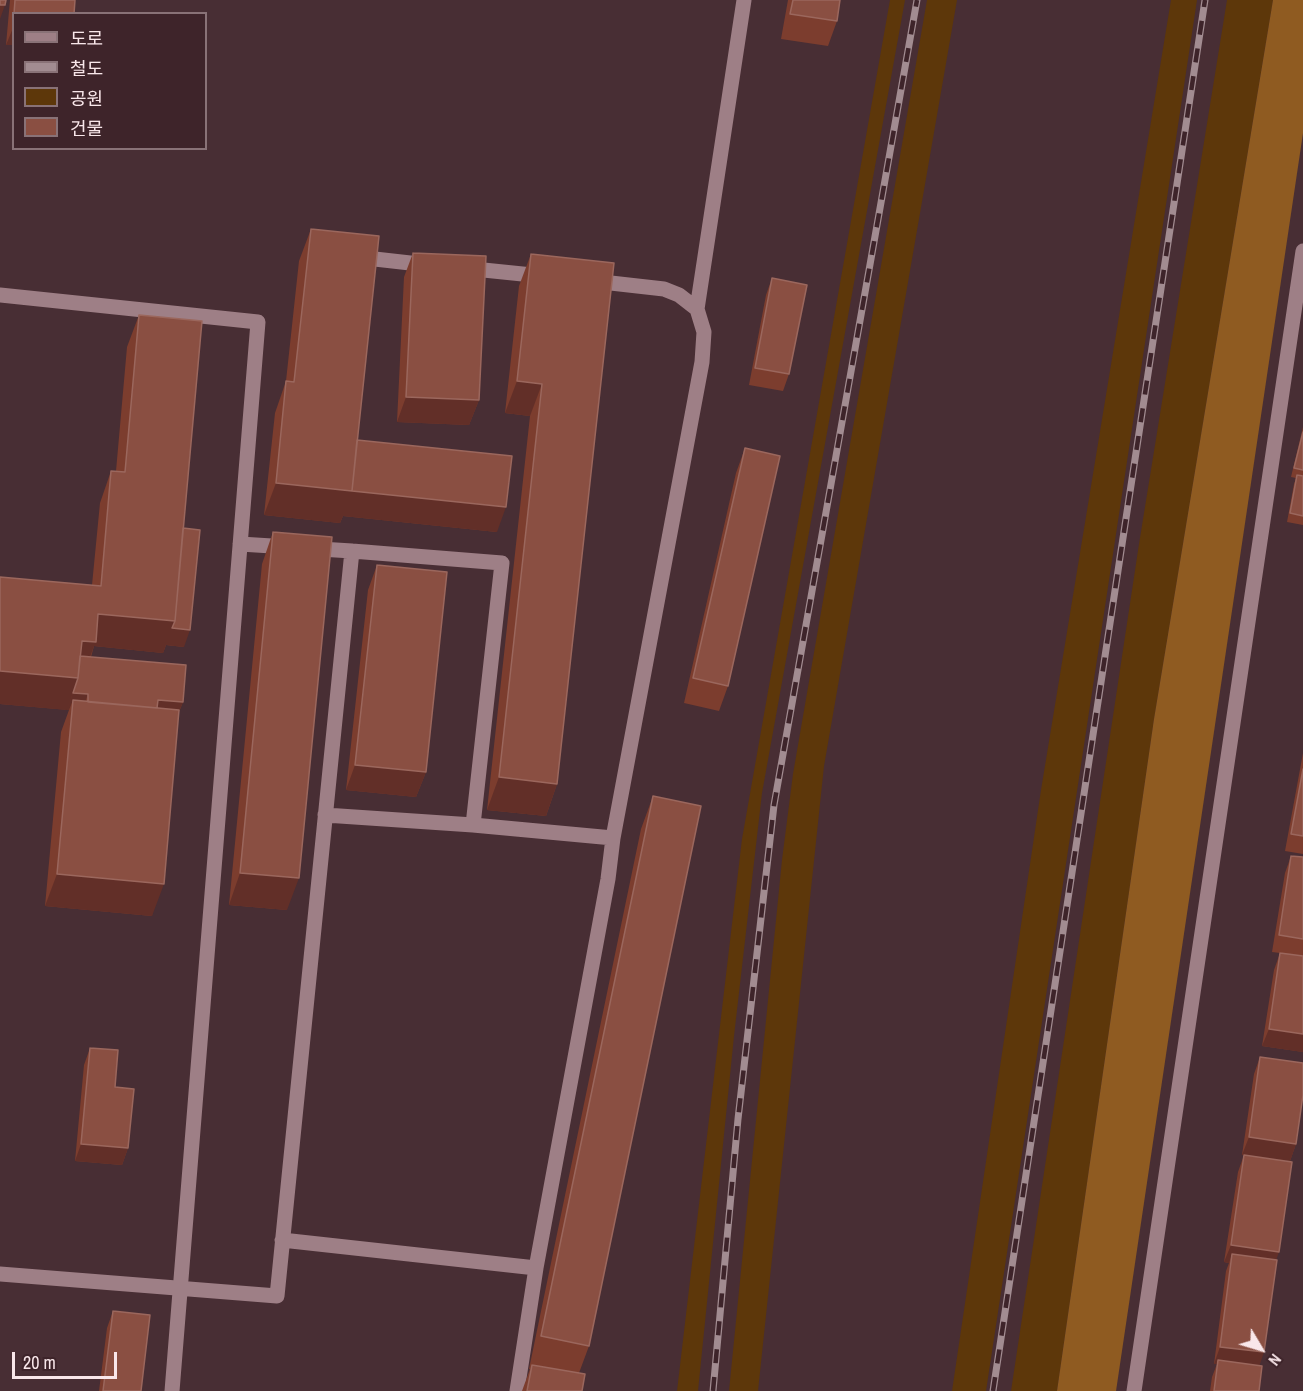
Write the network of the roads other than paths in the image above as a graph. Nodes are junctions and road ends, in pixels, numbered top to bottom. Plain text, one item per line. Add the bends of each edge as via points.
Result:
1 (744, 0) edge
2 (1303, 251) edge
3 (345, 256) edge
4 (558, 278) edge
5 (1301, 279) edge
6 (581, 280) edge
7 (0, 295) edge
8 (697, 309) junction
9 (240, 544) junction
10 (352, 551) junction
11 (326, 815) junction
12 (473, 825) junction
13 (613, 838) junction
14 (282, 1240) junction
15 (536, 1268) junction
16 (0, 1274) edge
17 (179, 1287) junction
18 (172, 1391) edge
19 (517, 1391) edge
20 (1134, 1391) edge

1 - 8 street
2 - 5 street
3 - 4 street
5 - 20 street
6 - 8 street via 664,289 680,295
7 - 9 street via 258,322
8 - 13 street via 704,332 702,362
9 - 10 street
9 - 17 street
10 - 11 street
10 - 12 street via 502,563
11 - 12 street
11 - 14 street
12 - 13 street
13 - 15 street
14 - 15 street
14 - 17 street via 277,1296
15 - 19 street
16 - 17 street
17 - 18 street

